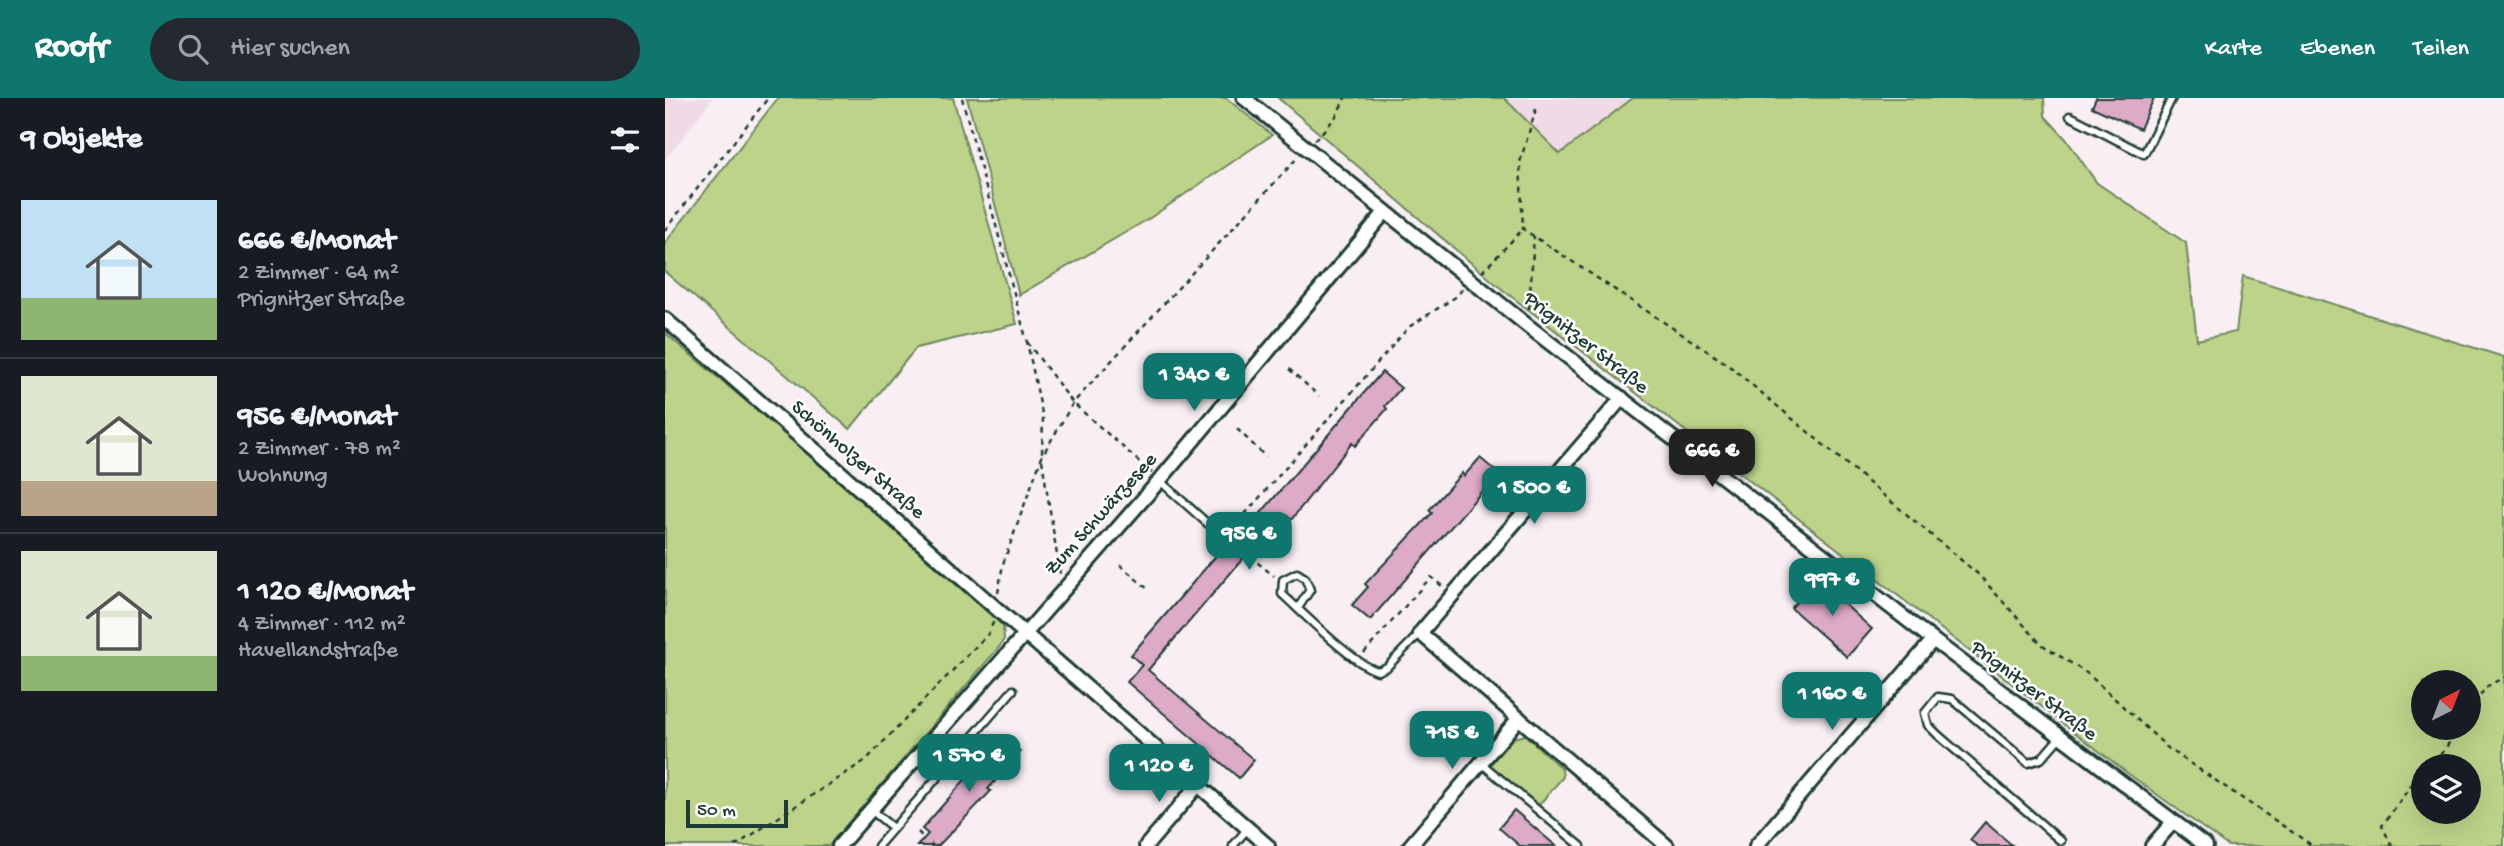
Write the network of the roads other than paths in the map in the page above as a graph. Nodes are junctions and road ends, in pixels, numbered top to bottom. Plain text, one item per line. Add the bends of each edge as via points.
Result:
1 (1244, 98) edge
2 (2172, 98) edge
3 (2070, 116) dead end
4 (1385, 212) junction
5 (665, 319) edge
6 (1622, 398) junction
7 (1160, 480) junction
8 (1208, 524) road end
9 (1298, 608) junction
10 (1023, 632) junction
11 (1420, 633) junction
12 (1933, 640) junction
13 (1013, 690) dead end
14 (1519, 718) junction
15 (2060, 737) junction
16 (1481, 763) junction
17 (1199, 784) junction
18 (871, 810) junction
19 (2173, 822) junction
20 (893, 828) junction
21 (1248, 828) junction
22 (2061, 841) dead end
23 (839, 846) edge
24 (878, 846) edge
25 (1146, 846) edge
26 (1233, 846) edge
27 (1268, 846) edge
28 (1410, 846) edge
29 (1581, 846) edge
30 (1667, 846) edge
31 (1756, 846) edge
32 (2152, 846) edge
33 (2206, 846) edge

1 - 4 street, Prignitzer Straße
2 - 3 lane via 2144,154
4 - 6 street, Prignitzer Straße
4 - 7 street, Zum Schwärzesee
5 - 10 street, Schönholzer Straße
6 - 11 street
6 - 12 street, Prignitzer Straße
7 - 8 lane
7 - 10 street, Zum Schwärzesee
9 - 9 lane via 1282,594 1282,582 1297,573 1308,581 1309,593
9 - 11 lane via 1371,670 1383,670
10 - 17 street, Schönholzer Straße
10 - 18 street, Zum Schwärzesee
11 - 14 street
12 - 15 street, Prignitzer Straße
12 - 31 street
13 - 20 lane
14 - 16 street
14 - 30 street
15 - 19 street, Prignitzer Straße
15 - 22 lane via 2041,759 2028,764 1952,699 1938,697 1925,713 1928,725 1938,735
16 - 28 street
16 - 29 lane
17 - 21 street, Schönholzer Straße
17 - 25 street
18 - 20 lane
18 - 23 street, Zum Schwärzesee
19 - 32 street
19 - 33 street, Prignitzer Straße
20 - 24 lane
21 - 26 lane
21 - 27 street, Schönholzer Straße

